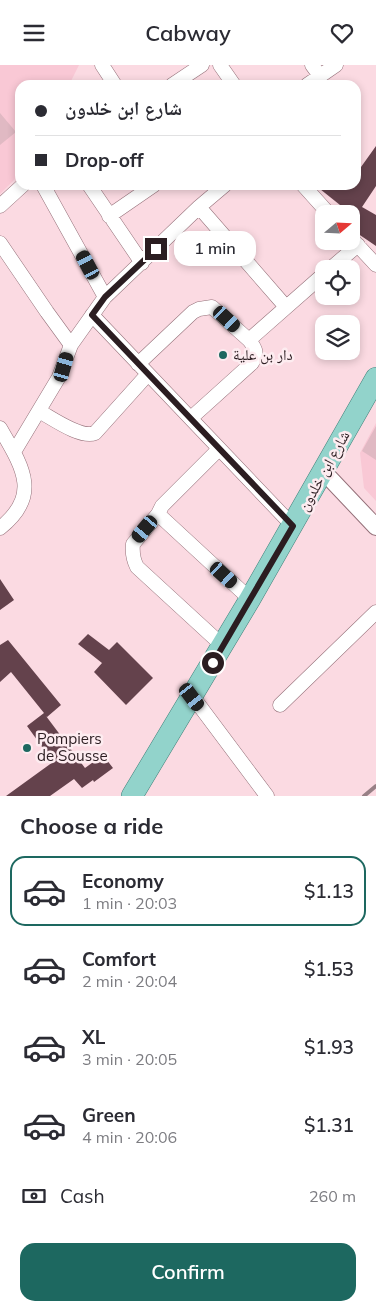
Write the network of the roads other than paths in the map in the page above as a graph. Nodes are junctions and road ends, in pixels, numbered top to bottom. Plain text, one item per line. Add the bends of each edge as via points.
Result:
1 (102, 65) edge
2 (202, 65) edge
3 (220, 65) edge
4 (336, 65) edge
5 (316, 70) edge
6 (112, 80) edge
7 (180, 80) edge
8 (230, 80) edge
9 (18, 190) edge
10 (46, 190) edge
11 (92, 190) edge
12 (147, 190) edge
13 (219, 190) edge
14 (307, 190) edge
15 (321, 205) edge
16 (0, 206) edge
17 (199, 207) junction
18 (109, 216) junction
19 (0, 243) edge
20 (360, 248) edge
21 (346, 250) edge
22 (338, 260) edge
23 (142, 263) junction
24 (376, 265) edge
25 (315, 282) edge
26 (105, 297) junction
27 (286, 307) junction
28 (92, 315) junction
29 (250, 340) junction
30 (71, 345) junction
31 (138, 364) junction
32 (148, 374) junction
33 (376, 378) edge
34 (39, 411) junction
35 (191, 418) junction
36 (0, 428) edge
37 (219, 449) junction
38 (14, 452) junction
39 (323, 471) junction
40 (158, 514) junction
41 (293, 526) junction
42 (376, 527) edge
43 (0, 528) edge
44 (250, 599) junction
45 (376, 612) edge
46 (223, 646) junction
47 (192, 697) junction
48 (280, 705) dead end
49 (132, 796) edge
50 (267, 796) edge

1 - 6 street
2 - 7 street
3 - 8 street
4 - 5 street
9 - 16 street
10 - 26 street
11 - 18 street
12 - 18 street
13 - 17 street
14 - 15 street
17 - 23 street
17 - 27 street
18 - 23 street
19 - 30 street
20 - 24 street
21 - 22 street
23 - 26 street
25 - 27 street
26 - 28 street
27 - 29 street
28 - 30 street
28 - 31 street
29 - 31 street via 212,307 199,309
29 - 35 street via 256,349 252,363
30 - 34 street via 59,377
31 - 32 street
32 - 34 street via 91,435 82,434
32 - 35 street
33 - 39 main road, شارع ابن خلدون
34 - 38 street
35 - 37 street
36 - 38 street
37 - 40 street via 162,506
37 - 41 street
38 - 43 street via 24,480 24,493 19,509
39 - 41 main road, شارع ابن خلدون
39 - 42 street
40 - 44 street
40 - 46 street via 133,545 137,567
41 - 44 main road, شارع ابن خلدون
44 - 46 main road, شارع ابن خلدون
45 - 48 street
46 - 47 main road, شارع ابن خلدون
47 - 49 main road, شارع ابن خلدون
47 - 50 street

